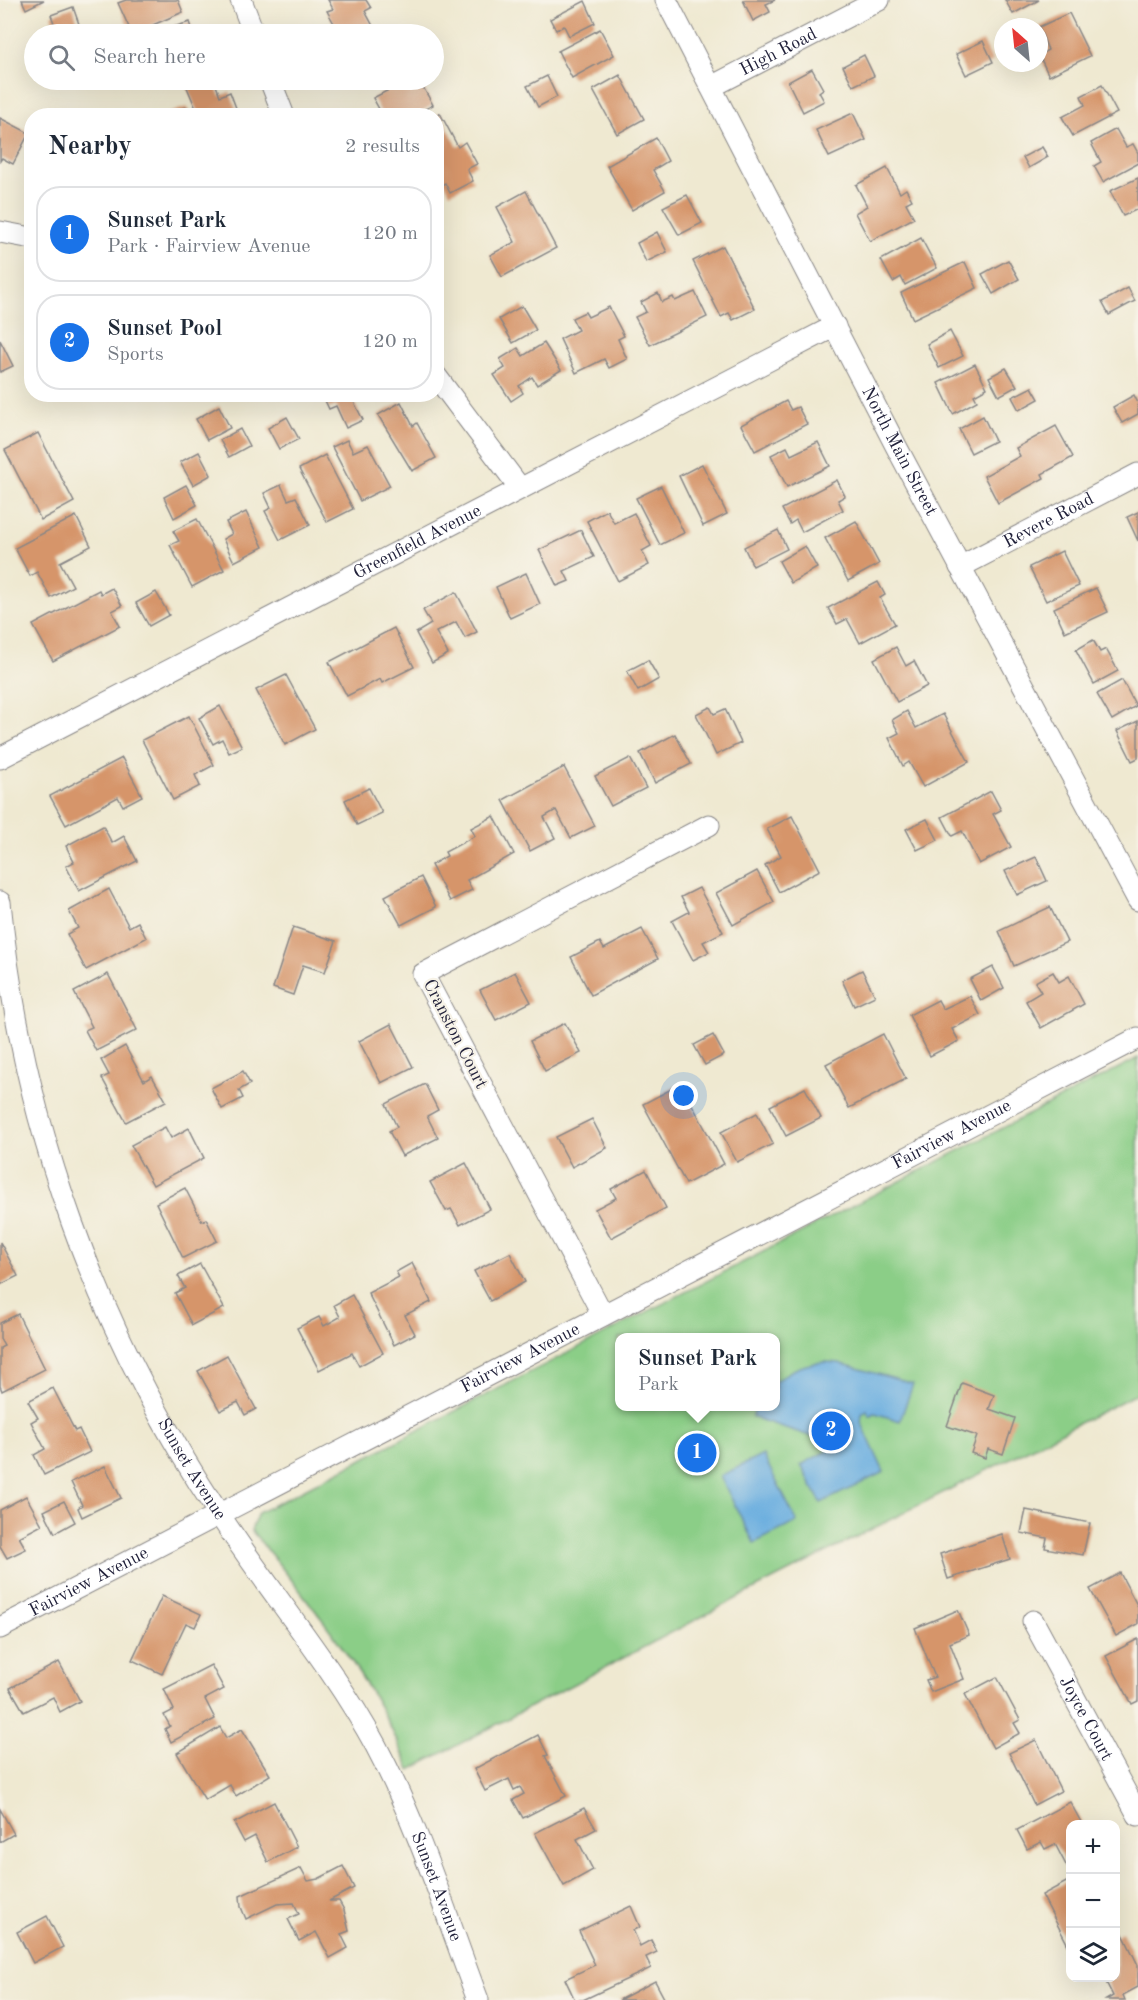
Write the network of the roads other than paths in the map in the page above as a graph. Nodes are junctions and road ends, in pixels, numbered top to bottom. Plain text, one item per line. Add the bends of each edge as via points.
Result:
1 (241, 0) edge
2 (666, 0) edge
3 (879, 0) edge
4 (250, 24) edge
5 (711, 87) junction
6 (274, 90) edge
7 (281, 108) edge
8 (0, 232) edge
9 (24, 236) edge
10 (835, 326) junction
11 (444, 387) edge
12 (1138, 474) edge
13 (520, 488) junction
14 (960, 567) junction
15 (0, 758) edge
16 (709, 825) dead end
17 (1138, 900) edge
18 (0, 902) edge
19 (1138, 1038) edge
20 (603, 1315) junction
21 (219, 1514) junction
22 (1033, 1621) dead end
23 (0, 1628) edge
24 (1138, 1815) edge
25 (478, 2000) edge

1 - 4 street
2 - 5 street, North Main Street
3 - 5 street, High Road
5 - 10 street, North Main Street
6 - 7 street
8 - 9 street
10 - 13 street, Greenfield Avenue
10 - 14 street, North Main Street
11 - 13 street
12 - 14 street, Revere Road
13 - 15 street, Greenfield Avenue
14 - 17 street, North Main Street
16 - 20 street, Cranston Court via 423,974
18 - 21 street, Sunset Avenue via 26,1073 41,1134 74,1232 109,1318 150,1399
19 - 20 street, Fairview Avenue
20 - 21 street, Fairview Avenue
21 - 23 street, Fairview Avenue
21 - 25 street, Sunset Avenue via 331,1672 374,1743 403,1799
22 - 24 street, Joyce Court

